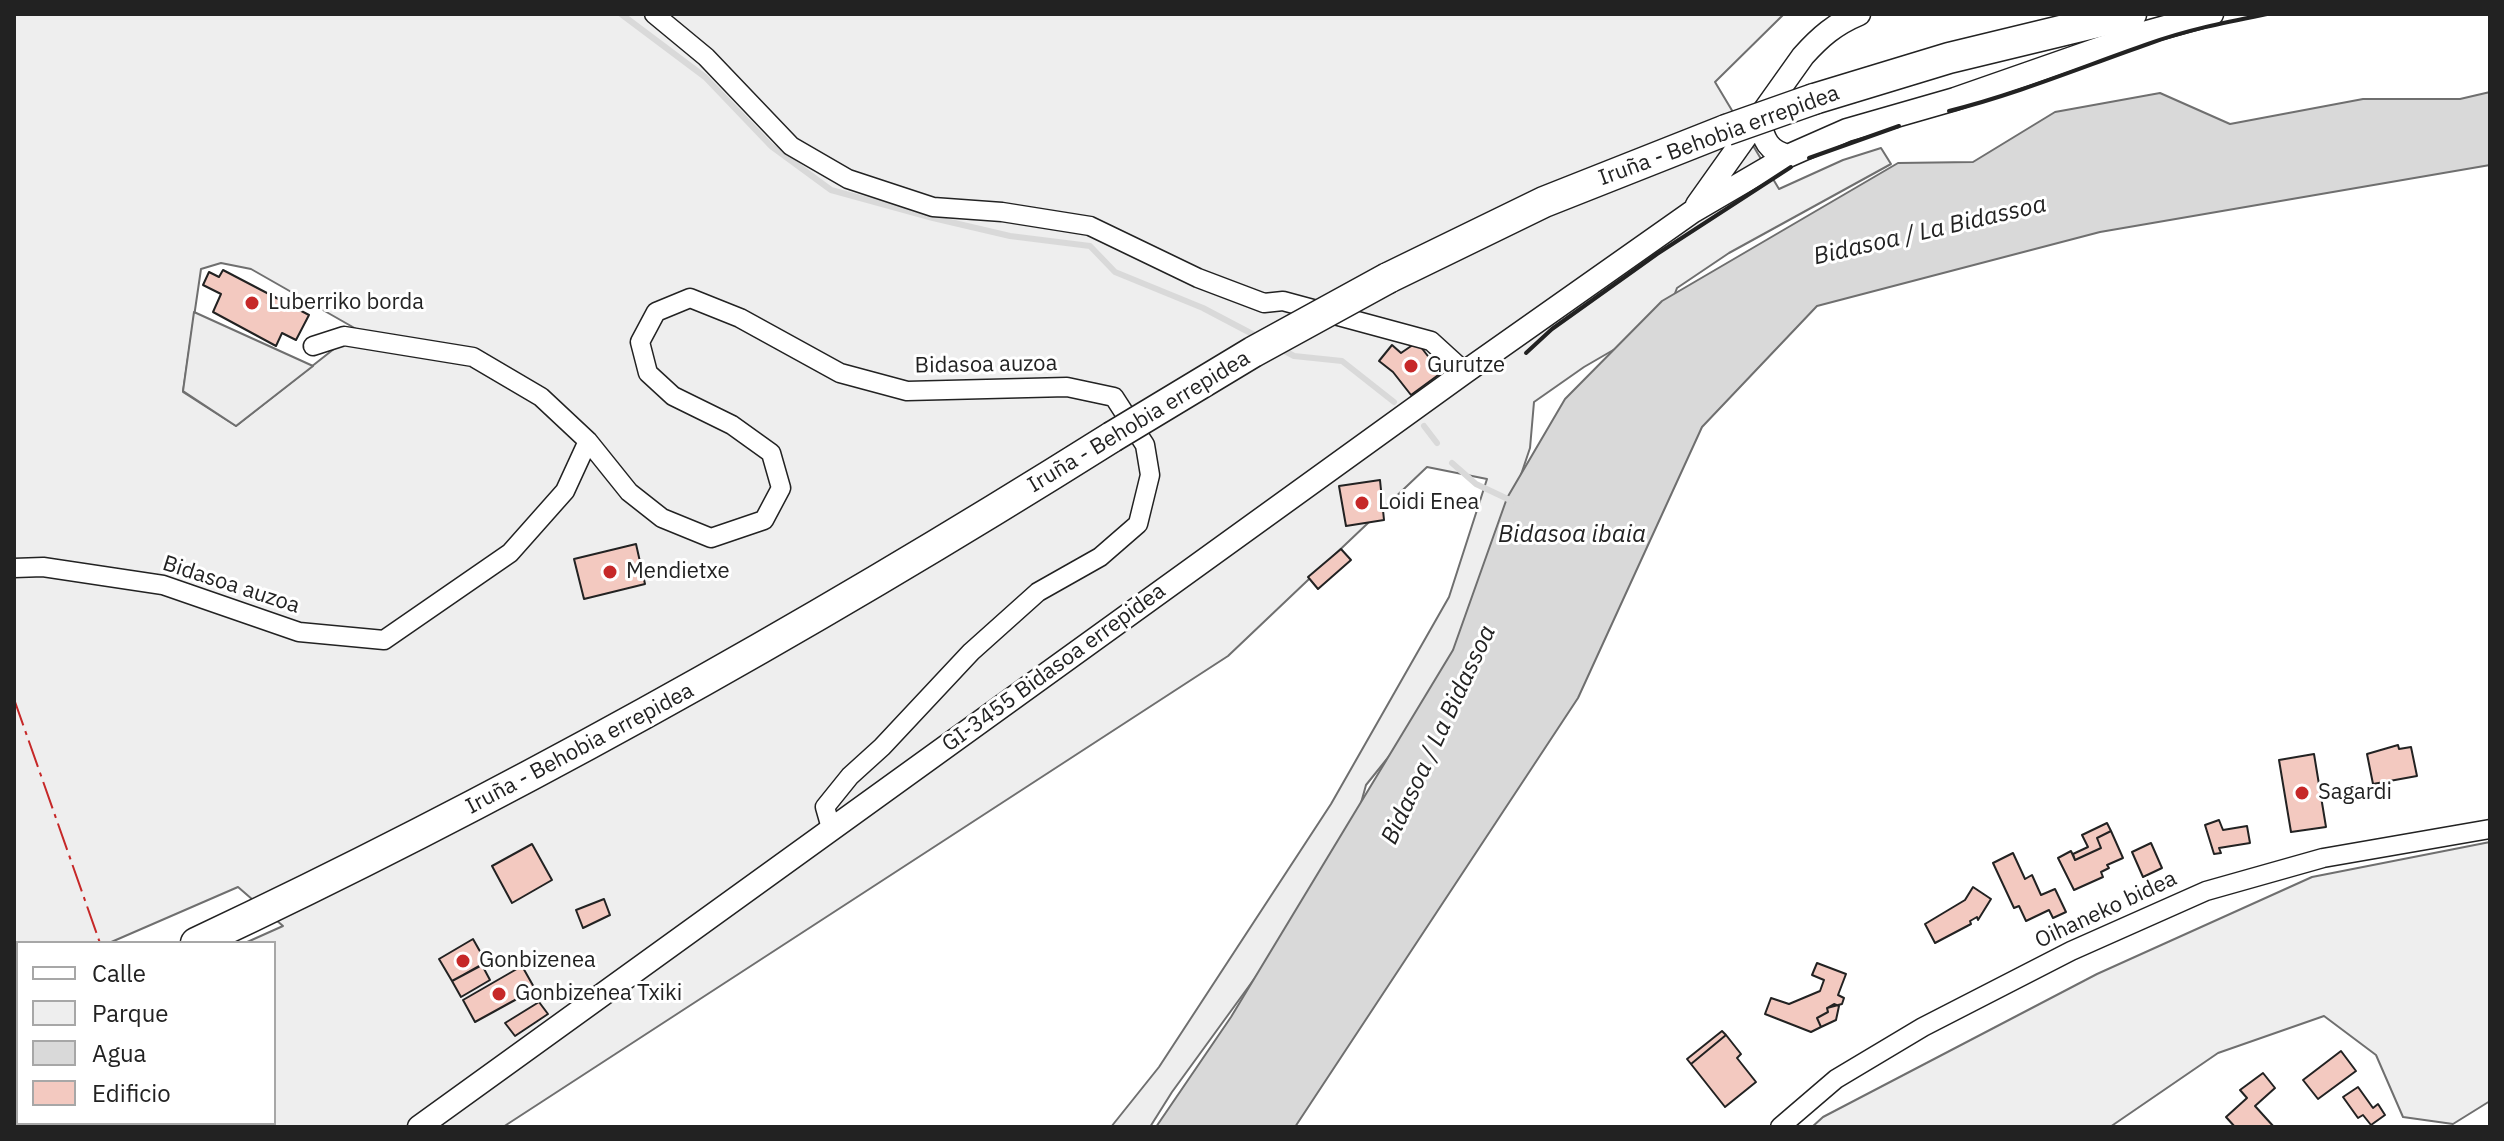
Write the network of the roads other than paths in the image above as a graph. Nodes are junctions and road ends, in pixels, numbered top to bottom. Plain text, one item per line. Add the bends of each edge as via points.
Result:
1 (654, 14) edge
2 (1859, 14) edge
3 (2131, 14) edge
4 (2212, 14) edge
5 (1759, 121) junction
6 (1788, 156) junction
7 (1692, 212) junction
8 (313, 346) dead end
9 (1465, 372) junction
10 (588, 441) junction
11 (14, 568) edge
12 (831, 828) junction
13 (2490, 829) edge
14 (200, 941) edge
15 (419, 1127) edge
16 (1780, 1127) edge

1 - 9 street via 706,57 791,146 848,179 933,207 1090,226 1264,303 1283,301 1431,341
2 - 5 street via 1838,22 1818,39
3 - 14 highway, Iruña - Behobia errepidea, bridge via 1949,58 1814,99 1544,202 1253,352 791,633 474,807
4 - 6 street via 1847,130
5 - 6 street via 1771,150
5 - 7 street
6 - 7 street
7 - 9 street, GI-3455 Bidasoa errepidea
8 - 10 street, Bidasoa auzoa via 344,336 473,357 541,397
9 - 12 street, GI-3455 Bidasoa errepidea
10 - 11 street, Bidasoa auzoa via 565,491 510,553 384,640 299,632 163,585 43,567
10 - 12 street, Bidasoa auzoa via 629,492 662,518 711,538 764,520 781,488 771,453 732,425 673,396 648,373 640,342 656,312 690,298 740,318 840,373 907,391 1067,387 1114,397 1145,445 1150,475 1138,524 1100,557 1038,592 971,652 825,807
12 - 15 street, GI-3455 Bidasoa errepidea
13 - 16 street, Oihaneko bidea via 2323,858 2206,891 2071,951 1923,1027 1836,1079

